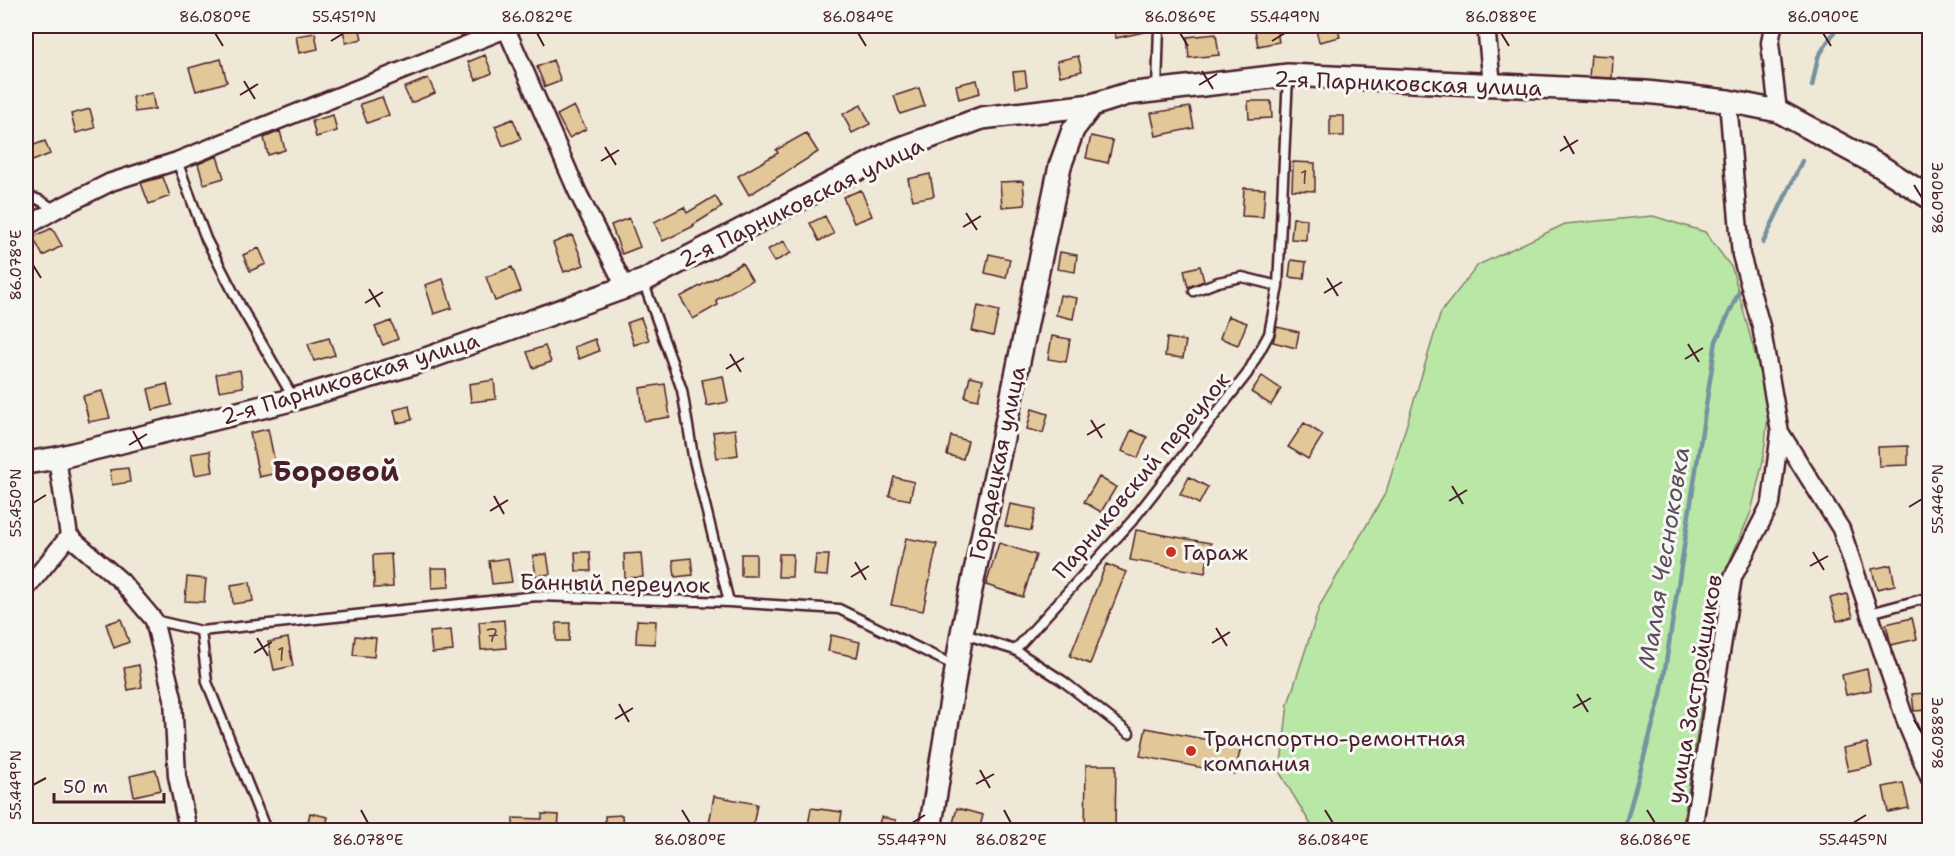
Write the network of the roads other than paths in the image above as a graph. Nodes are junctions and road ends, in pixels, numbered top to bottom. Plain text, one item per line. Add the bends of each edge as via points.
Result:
1 (1159, 26) edge
2 (1486, 26) edge
3 (1773, 26) edge
4 (505, 27) edge
5 (1288, 75) junction
6 (1492, 84) junction
7 (1157, 90) junction
8 (1728, 101) junction
9 (1092, 105) junction
10 (1778, 111) junction
11 (177, 161) junction
12 (26, 197) edge
13 (1929, 198) edge
14 (55, 210) junction
15 (26, 227) edge
16 (634, 284) junction
17 (1278, 286) junction
18 (1194, 291) dead end
19 (295, 399) junction
20 (1780, 432) junction
21 (57, 458) junction
22 (26, 463) edge
23 (69, 536) junction
24 (26, 589) edge
25 (1929, 597) edge
26 (729, 602) junction
27 (1869, 613) junction
28 (154, 620) junction
29 (201, 631) junction
30 (962, 633) junction
31 (1015, 650) junction
32 (956, 666) junction
33 (1129, 733) dead end
34 (1929, 779) edge
35 (188, 831) edge
36 (266, 831) edge
37 (930, 831) edge
38 (1693, 831) edge

1 - 7 lane
2 - 6 street
3 - 10 street via 1770,43
4 - 11 street
4 - 16 street via 577,191
5 - 6 street, 2-я Парниковская улица
5 - 7 street, 2-я Парниковская улица
5 - 17 lane, Парниковский переулок
6 - 8 street, 2-я Парниковская улица via 1646,92
7 - 9 street, 2-я Парниковская улица
8 - 10 street, 2-я Парниковская улица
8 - 20 street, улица Застройщиков via 1741,255 1761,326
9 - 16 street, 2-я Парниковская улица via 982,117 904,147
9 - 30 street, Городецкая улица via 1072,130 1060,166
10 - 13 street, 2-я Парниковская улица via 1880,166
11 - 14 street via 111,182
11 - 19 lane via 206,239
12 - 14 lane
14 - 15 street
16 - 19 street, 2-я Парниковская улица via 412,364
16 - 26 lane via 682,390 693,456
17 - 18 lane via 1242,277
17 - 31 lane, Парниковский переулок via 1269,334 1247,374 1132,521
19 - 21 street, 2-я Парниковская улица
20 - 27 street via 1841,529
20 - 38 street, улица Застройщиков via 1771,503 1732,578
21 - 22 street, 2-я Парниковская улица
21 - 23 street
23 - 24 street
23 - 28 street via 121,580
25 - 27 lane
26 - 29 lane, Банный переулок via 537,596
26 - 32 lane, Банный переулок via 839,609
27 - 34 street
28 - 29 lane, Банный переулок
28 - 35 street via 173,699 177,776
29 - 36 lane via 207,682
30 - 31 lane
30 - 32 street, Городецкая улица
31 - 33 lane via 1063,681
32 - 37 street, Городецкая улица

